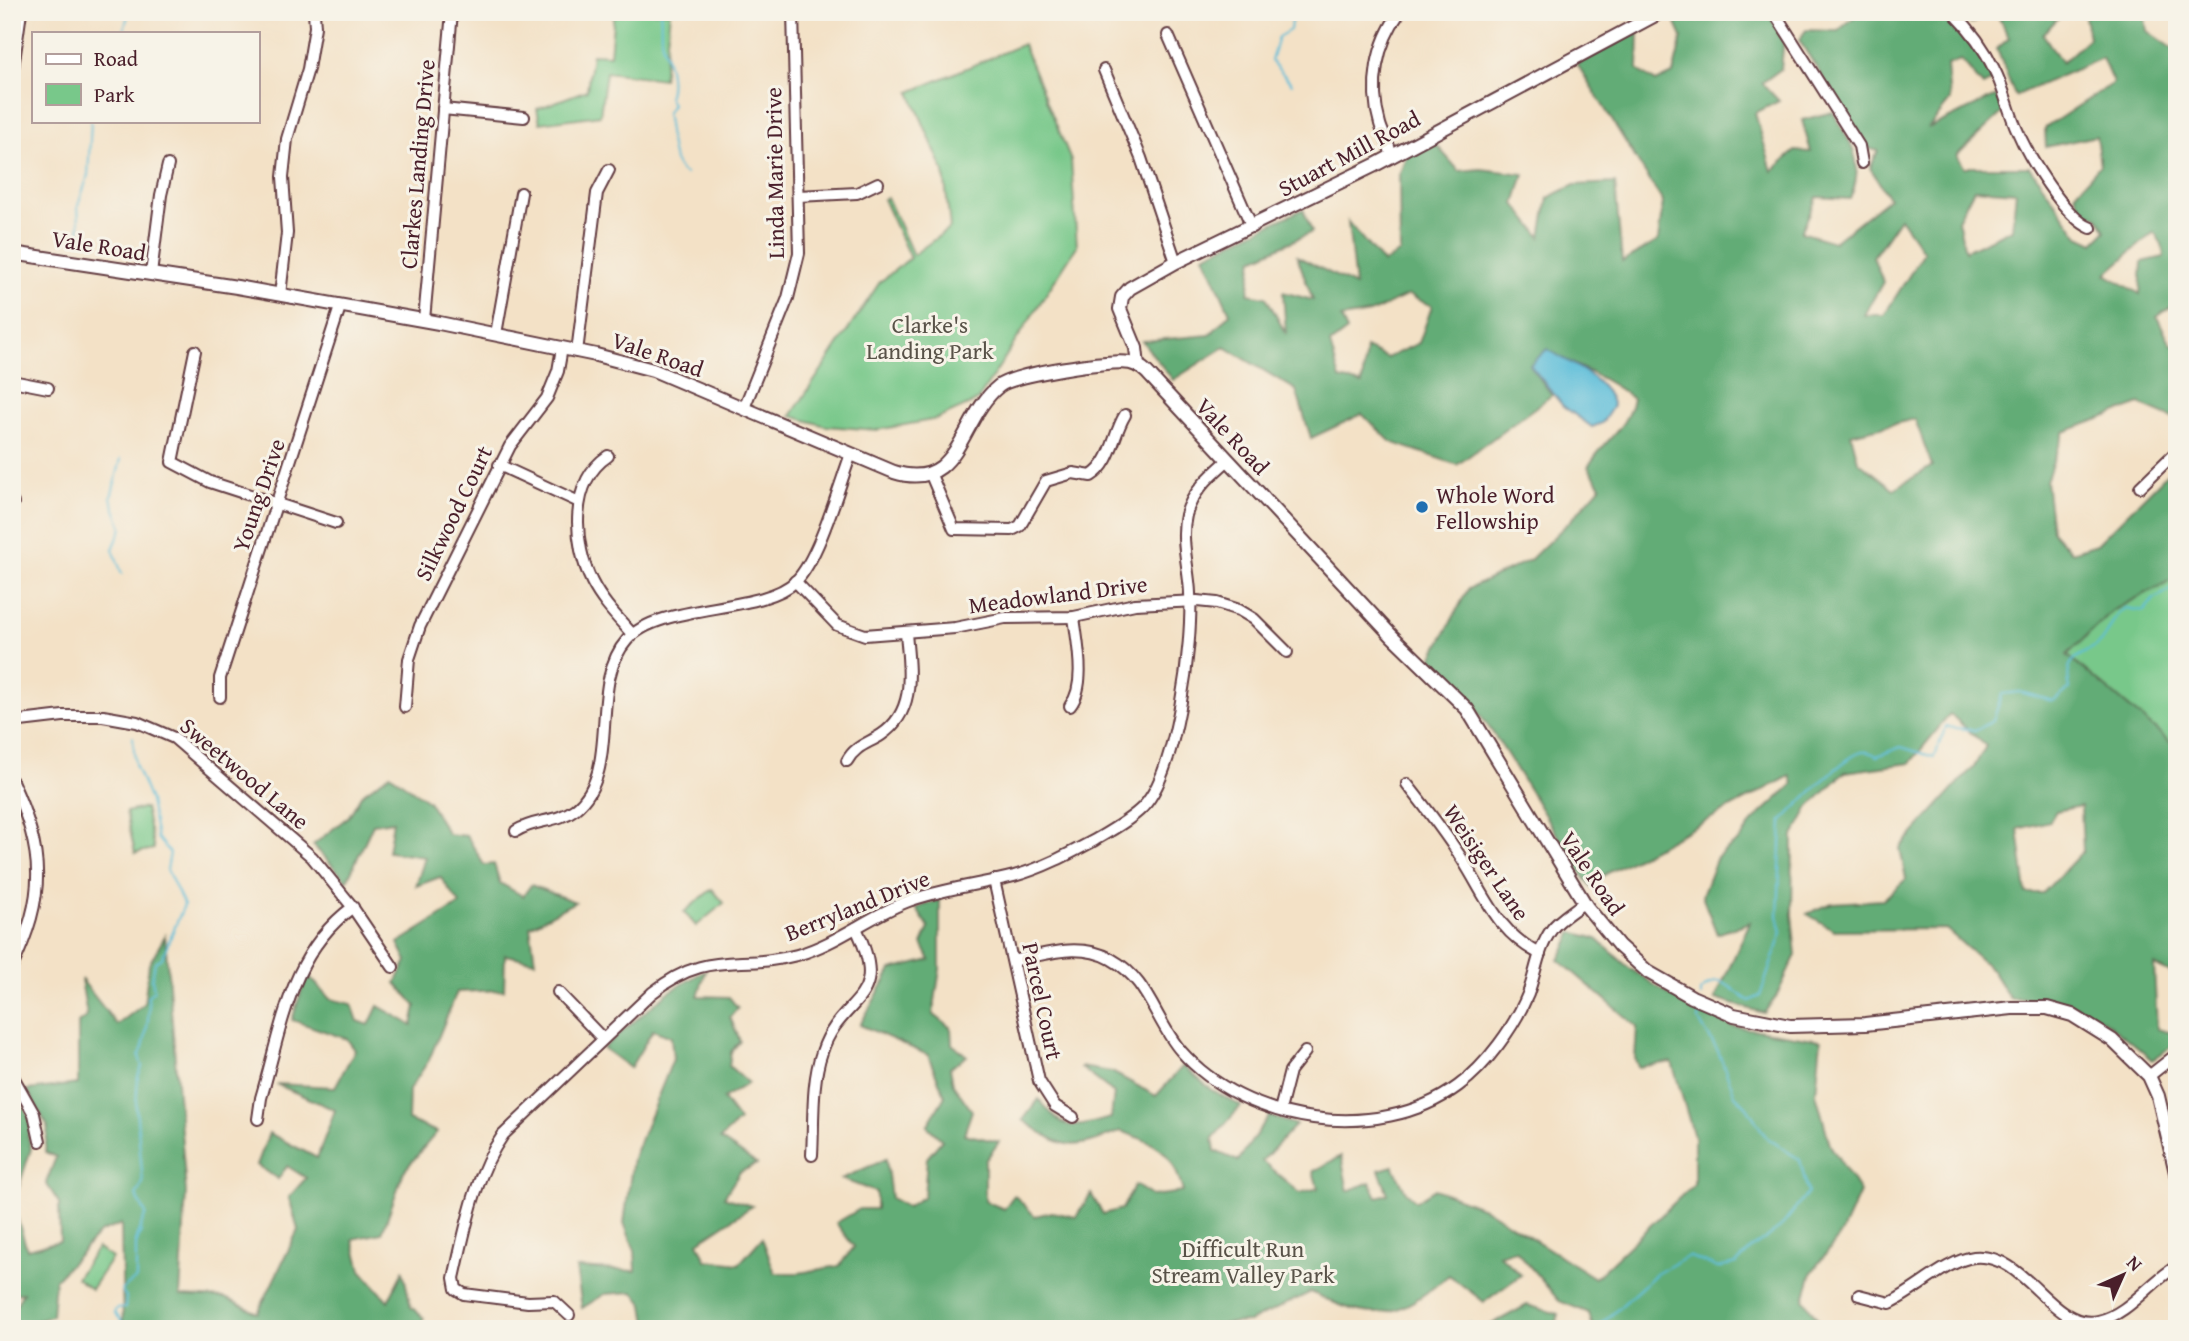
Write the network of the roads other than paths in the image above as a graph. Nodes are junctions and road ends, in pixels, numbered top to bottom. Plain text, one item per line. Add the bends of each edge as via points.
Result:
1 (21, 12) edge
2 (314, 12) edge
3 (452, 12) edge
4 (793, 12) edge
5 (1400, 12) edge
6 (1774, 12) edge
7 (1953, 12) edge
8 (1652, 14) edge
9 (1168, 35) dead end
10 (1104, 70) dead end
11 (12, 75) edge
12 (443, 109) junction
13 (524, 117) dead end
14 (1391, 155) junction
15 (1861, 163) dead end
16 (168, 165) dead end
17 (609, 170) dead end
18 (877, 183) dead end
19 (521, 193) dead end
20 (798, 196) junction
21 (1252, 227) junction
22 (2091, 228) dead end
23 (12, 253) edge
24 (1176, 262) junction
25 (150, 274) junction
26 (280, 295) junction
27 (340, 307) junction
28 (424, 320) junction
29 (496, 334) junction
30 (562, 348) junction
31 (195, 351) dead end
32 (577, 352) junction
33 (1138, 366) junction
34 (12, 381) edge
35 (48, 388) dead end
36 (744, 408) junction
37 (1125, 415) dead end
38 (2177, 450) edge
39 (851, 454) junction
40 (608, 456) dead end
41 (1227, 461) junction
42 (499, 465) junction
43 (931, 475) junction
44 (2140, 487) dead end
45 (579, 502) junction
46 (277, 503) junction
47 (336, 523) dead end
48 (795, 581) junction
49 (1191, 601) junction
50 (1074, 617) junction
51 (906, 633) junction
52 (632, 634) junction
53 (1287, 652) dead end
54 (220, 697) dead end
55 (1070, 706) dead end
56 (405, 707) dead end
57 (12, 722) edge
58 (847, 761) dead end
59 (12, 781) edge
60 (1407, 784) dead end
61 (516, 831) dead end
62 (994, 880) junction
63 (1584, 902) junction
64 (353, 907) junction
65 (856, 928) junction
66 (1540, 954) junction
67 (1013, 961) junction
68 (12, 967) edge
69 (393, 967) dead end
70 (558, 992) dead end
71 (603, 1039) junction
72 (1305, 1052) dead end
73 (2177, 1054) edge
74 (12, 1075) edge
75 (2149, 1076) junction
76 (1280, 1110) junction
77 (1073, 1117) dead end
78 (258, 1119) dead end
79 (40, 1141) dead end
80 (812, 1155) dead end
81 (2176, 1169) edge
82 (2177, 1266) edge
83 (1859, 1295) dead end
84 (569, 1315) dead end

1 - 11 street
2 - 26 street via 308,69 287,139
3 - 12 street, Clarkes Landing Drive
4 - 20 street, Linda Marie Drive
5 - 14 street via 1385,37 1375,79 1378,117
6 - 15 street via 1859,146
7 - 22 street via 1994,67 2018,131 2035,161 2075,218
8 - 14 main road, Stuart Mill Road
9 - 21 street
10 - 24 street via 1141,158
12 - 13 street
12 - 28 street, Clarkes Landing Drive
14 - 21 main road, Stuart Mill Road
16 - 25 street
17 - 32 street via 597,193
18 - 20 street via 857,192
19 - 29 street
20 - 36 street, Linda Marie Drive via 800,237 795,276
21 - 24 main road, Stuart Mill Road
23 - 25 main road, Vale Road
24 - 33 main road, Stuart Mill Road via 1130,288 1120,303
25 - 26 main road, Vale Road
26 - 27 main road, Vale Road
27 - 28 main road, Vale Road
27 - 46 street, Young Drive
28 - 29 main road, Vale Road
29 - 30 main road, Vale Road
30 - 32 main road, Vale Road
30 - 42 street, Silkwood Court via 547,398
31 - 46 street via 173,461 210,482
32 - 36 main road, Vale Road via 653,370
33 - 41 main road, Vale Road
33 - 43 main road via 1118,363 1026,375 1003,383 983,403 948,460
34 - 35 street
36 - 39 main road, Vale Road
37 - 43 street via 1110,454 1096,474 1073,473 1046,481 1020,526 1012,530 954,529
38 - 44 street
39 - 43 main road, Vale Road via 905,475
39 - 48 street via 811,556
40 - 45 street via 590,472
41 - 49 street, Berryland Drive via 1195,494 1186,513
41 - 63 main road, Vale Road via 1467,709
42 - 45 street
42 - 56 street, Silkwood Court via 420,626 409,659
45 - 52 street via 580,547 591,580
46 - 47 street
46 - 54 street, Young Drive via 220,678
48 - 51 street, Meadowland Drive via 829,619 846,630 865,635
48 - 52 street via 769,594 664,620
49 - 50 street, Meadowland Drive via 1135,604
49 - 53 street, Meadowland Drive via 1239,610
49 - 62 street, Berryland Drive via 1187,654 1168,760 1151,798 1111,831 1070,854
50 - 51 street, Meadowland Drive via 1005,618
50 - 55 street via 1079,683
51 - 58 street via 910,679 905,707 888,730 856,748
52 - 61 street via 611,670 597,775 589,794 566,815
57 - 64 street, Sweetwood Lane via 81,715 129,720 162,732 188,748 285,831
59 - 68 street via 30,823 39,870 33,916
60 - 66 street, Weisiger Lane via 1460,856 1505,930
62 - 65 street, Berryland Drive via 907,902
62 - 67 street, Parcel Court
63 - 66 street via 1555,925
63 - 75 main road, Vale Road via 1633,960 1692,997 1734,1015 1816,1027 2002,1008 2047,1008 2097,1029
64 - 69 street, Sweetwood Lane
64 - 78 street via 327,928 303,962
65 - 71 street, Berryland Drive via 787,957 718,961 687,971 652,993
65 - 80 street via 869,956 870,976 863,995 832,1030 821,1053
66 - 76 street via 1528,995 1506,1031 1475,1071 1446,1094 1398,1112 1361,1119 1322,1119
67 - 76 street via 1068,950 1110,958 1144,989 1191,1062 1237,1094
67 - 77 street, Parcel Court via 1040,1081 1054,1104
70 - 71 street
71 - 84 street, Berryland Drive via 497,1143 477,1191 454,1278 456,1289 464,1294 554,1301
72 - 76 street via 1290,1071
73 - 75 street
74 - 79 street via 34,1114
75 - 81 main road, Vale Road
82 - 83 street via 2118,1313 2095,1322 2073,1317 2014,1269 1980,1257 1958,1262 1890,1303

